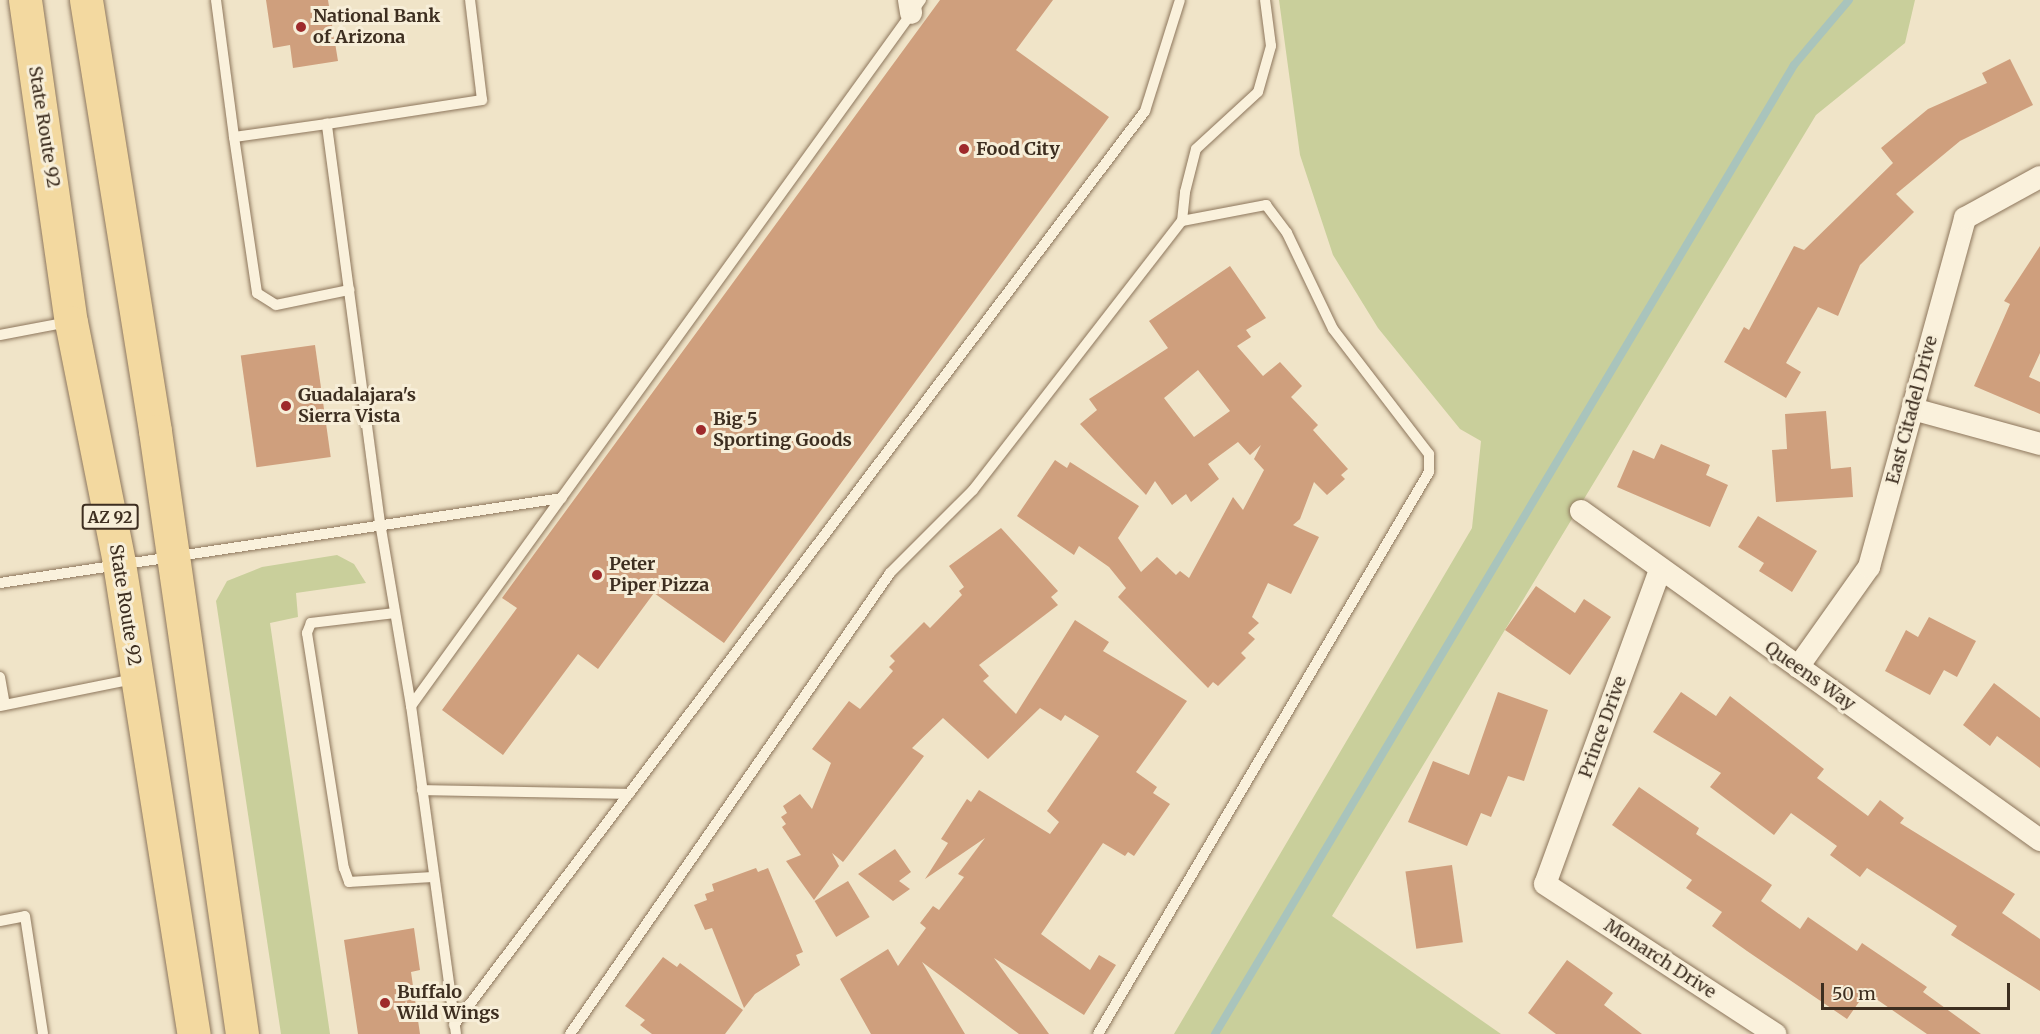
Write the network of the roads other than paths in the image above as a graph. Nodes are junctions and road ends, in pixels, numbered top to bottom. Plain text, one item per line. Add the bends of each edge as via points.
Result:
1 (25, 0) edge
2 (86, 0) edge
3 (216, 0) edge
4 (470, 0) edge
5 (1180, 0) edge
6 (1265, 0) edge
7 (914, 4) edge
8 (327, 124) junction
9 (234, 137) junction
10 (2040, 177) edge
11 (1182, 221) junction
12 (349, 290) junction
13 (71, 322) junction
14 (0, 335) edge
15 (1913, 409) junction
16 (2040, 444) edge
17 (562, 498) junction
18 (1581, 511) dead end
19 (380, 523) junction
20 (172, 555) junction
21 (119, 563) junction
22 (1660, 570) junction
23 (0, 583) edge
24 (395, 613) junction
25 (1798, 667) junction
26 (0, 677) edge
27 (137, 678) junction
28 (2, 706) edge
29 (411, 706) junction
30 (422, 790) junction
31 (629, 794) junction
32 (2040, 840) edge
33 (432, 877) junction
34 (1545, 884) joint
35 (0, 921) edge
36 (455, 1029) edge
37 (43, 1034) edge
38 (194, 1034) edge
39 (242, 1034) edge
40 (570, 1034) edge
41 (1098, 1034) edge
42 (1775, 1034) edge

1 - 13 main road, State Route 92 / AZ 92
2 - 20 main road, AZ 92
3 - 9 lane
4 - 8 lane via 482,100
5 - 31 lane via 1145,111
6 - 11 lane via 1271,46 1258,92 1196,149
7 - 17 lane
8 - 9 lane
8 - 12 lane
9 - 12 lane via 257,293 276,305
10 - 15 street, East Citadel Drive via 1965,218
11 - 40 lane via 973,490 890,573
11 - 41 lane via 1266,205 1287,233 1333,329 1377,392 1429,454 1429,472
12 - 19 lane
13 - 14 lane
13 - 21 main road, State Route 92 / AZ 92
15 - 16 street
15 - 25 street, East Citadel Drive via 1869,567
17 - 19 lane
17 - 29 lane
18 - 22 street, Queens Way
19 - 20 lane
19 - 24 lane
20 - 21 lane
20 - 39 main road, AZ 92
21 - 23 lane
21 - 27 main road, State Route 92 / AZ 92
22 - 25 street, Queens Way
22 - 34 street, Prince Drive
24 - 29 lane
24 - 33 lane via 311,623 307,633 349,882
25 - 32 street, Queens Way
26 - 28 lane
27 - 28 lane
27 - 38 main road, State Route 92 / AZ 92
29 - 30 lane
30 - 31 lane
30 - 33 lane
31 - 36 lane
33 - 36 lane
34 - 42 street, Monarch Drive
35 - 37 lane via 26,916

